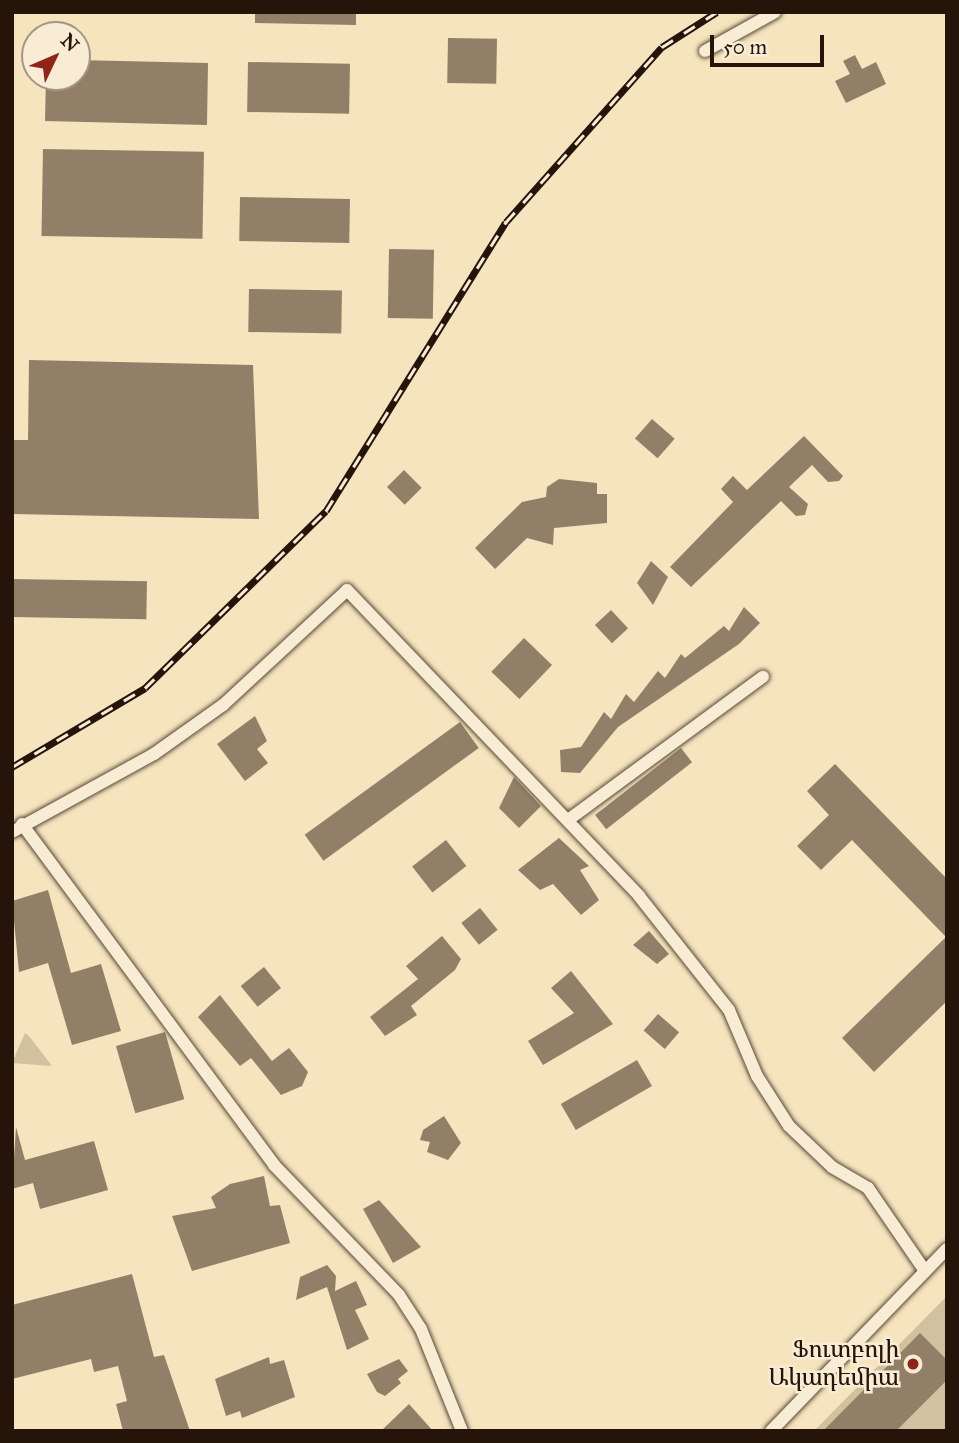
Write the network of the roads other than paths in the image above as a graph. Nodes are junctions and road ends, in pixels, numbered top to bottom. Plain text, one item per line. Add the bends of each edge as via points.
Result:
1 (775, 12) edge
2 (705, 51) dead end
3 (763, 677) dead end
4 (568, 820) junction
5 (17, 828) edge
6 (947, 1249) edge
7 (925, 1271) junction
8 (462, 1431) edge
9 (772, 1431) edge

1 - 2 street
3 - 4 street
4 - 5 street via 347,590 223,705 154,754
4 - 7 street via 708,979 789,1126 832,1167 868,1188
5 - 8 street via 274,1165 399,1295 421,1329
6 - 7 street
7 - 9 street

